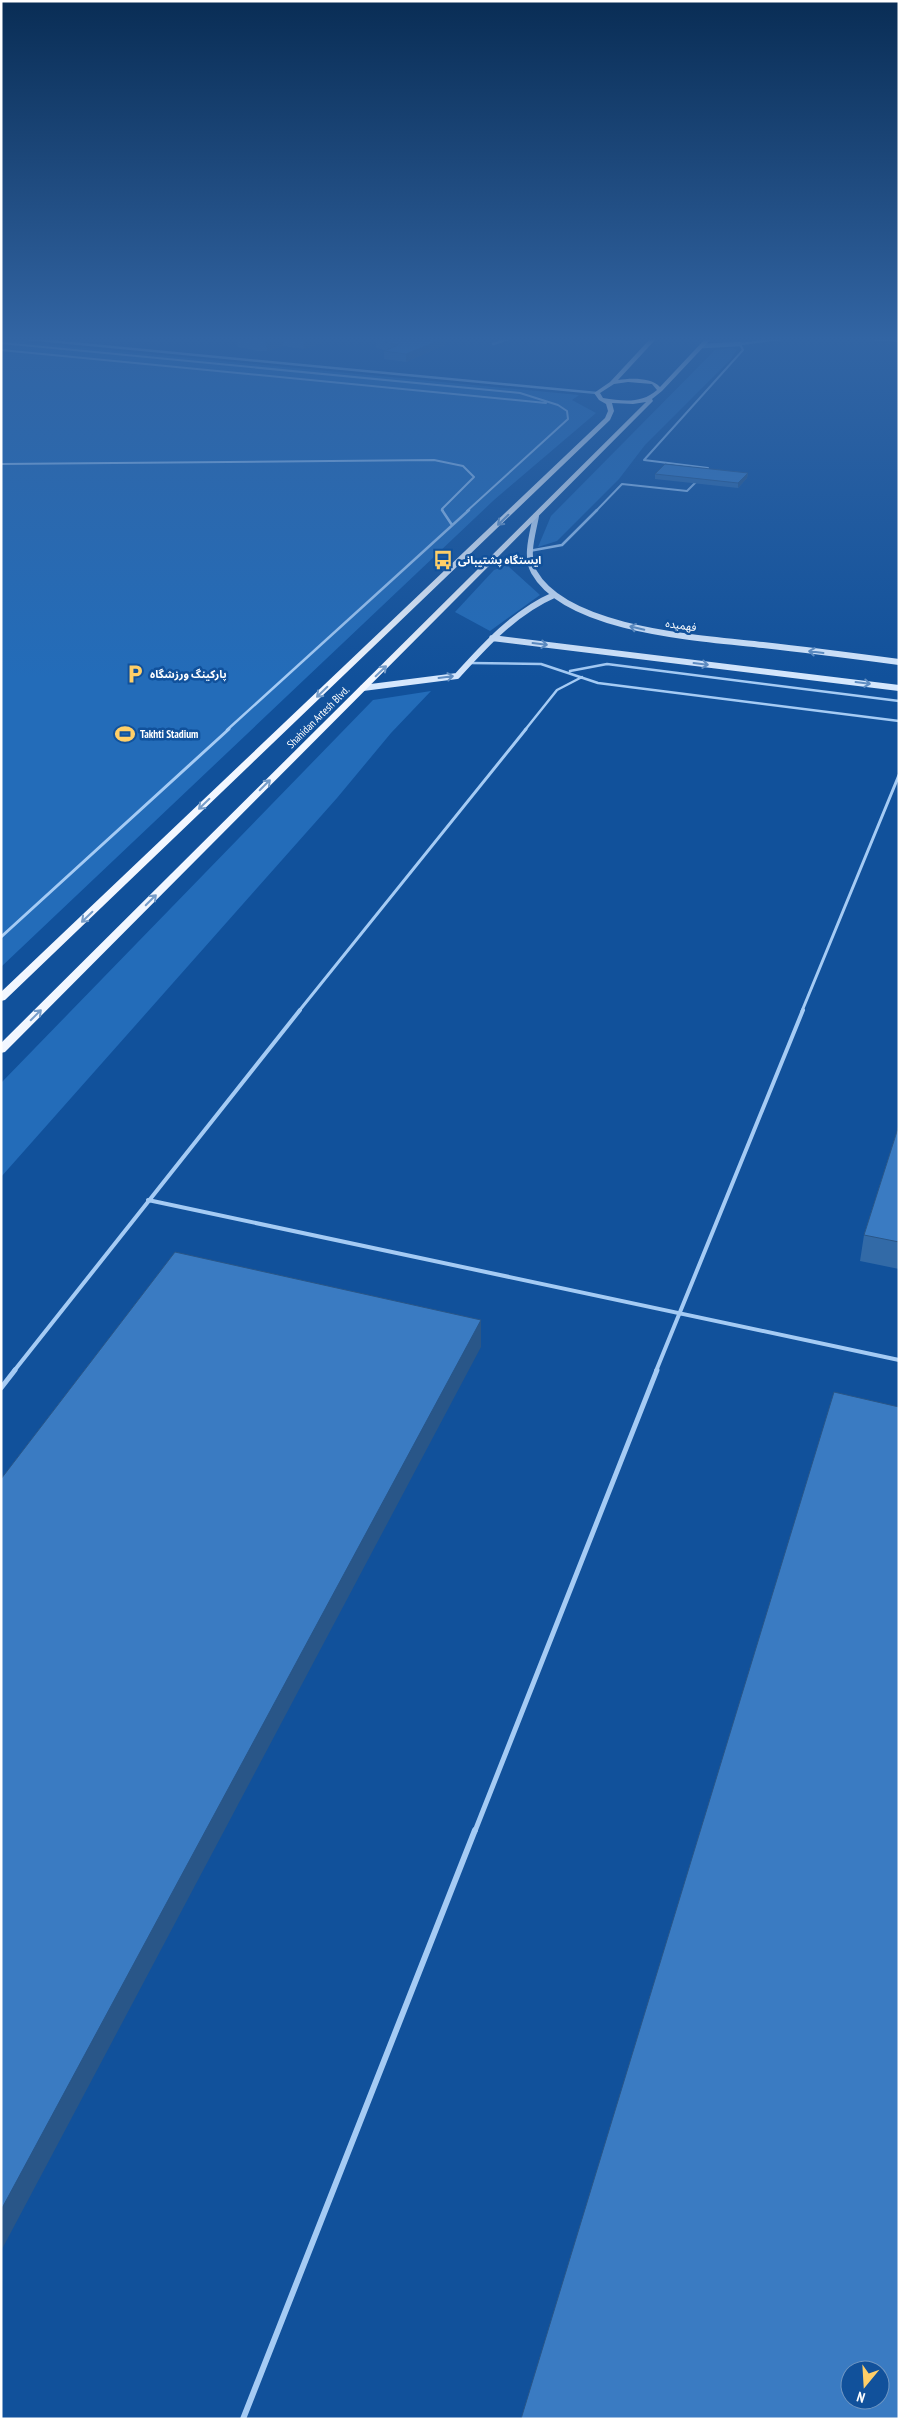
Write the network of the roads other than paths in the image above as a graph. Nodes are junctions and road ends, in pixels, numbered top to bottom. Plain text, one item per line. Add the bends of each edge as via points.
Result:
1 (532, 452) edge
2 (574, 452) edge
3 (600, 452) edge
4 (651, 452) edge
5 (1, 464) edge
6 (536, 516) junction
7 (452, 525) junction
8 (529, 551) junction
9 (554, 595) junction
10 (492, 638) junction
11 (899, 662) edge
12 (470, 663) junction
13 (568, 672) junction
14 (582, 677) junction
15 (363, 688) junction
16 (899, 688) edge
17 (899, 702) edge
18 (899, 722) edge
19 (899, 775) edge
20 (1, 937) edge
21 (1, 998) edge
22 (1, 1050) edge
23 (148, 1200) junction
24 (679, 1313) junction
25 (899, 1360) edge
26 (1, 1388) edge
27 (243, 2419) edge

1 - 7 lane
2 -> 21 main road, Shahidan Artesh Blvd.
3 - 6 main road, Shahidan Artesh Blvd.
4 - 8 lane via 644,460 708,468 687,491 622,484 562,544
5 - 7 lane via 434,460 464,467 474,477 442,509
6 - 8 main road, فهمیده
15 -> 6 main road, Shahidan Artesh Blvd.
7 - 20 lane
8 - 9 main road, فهمیده via 534,572
9 - 10 main road via 538,602
11 -> 9 main road, فهمیده via 668,634 616,622 576,608
10 - 12 main road
10 -> 16 main road
12 - 13 lane via 541,664
15 -> 12 main road via 457,676
13 - 14 lane
13 - 17 lane via 607,664
14 - 18 lane via 598,683
14 - 23 lane via 557,690
22 -> 15 main road, Shahidan Artesh Blvd.
19 - 24 lane
23 - 24 lane
23 - 26 lane
24 - 25 lane
24 - 27 lane

